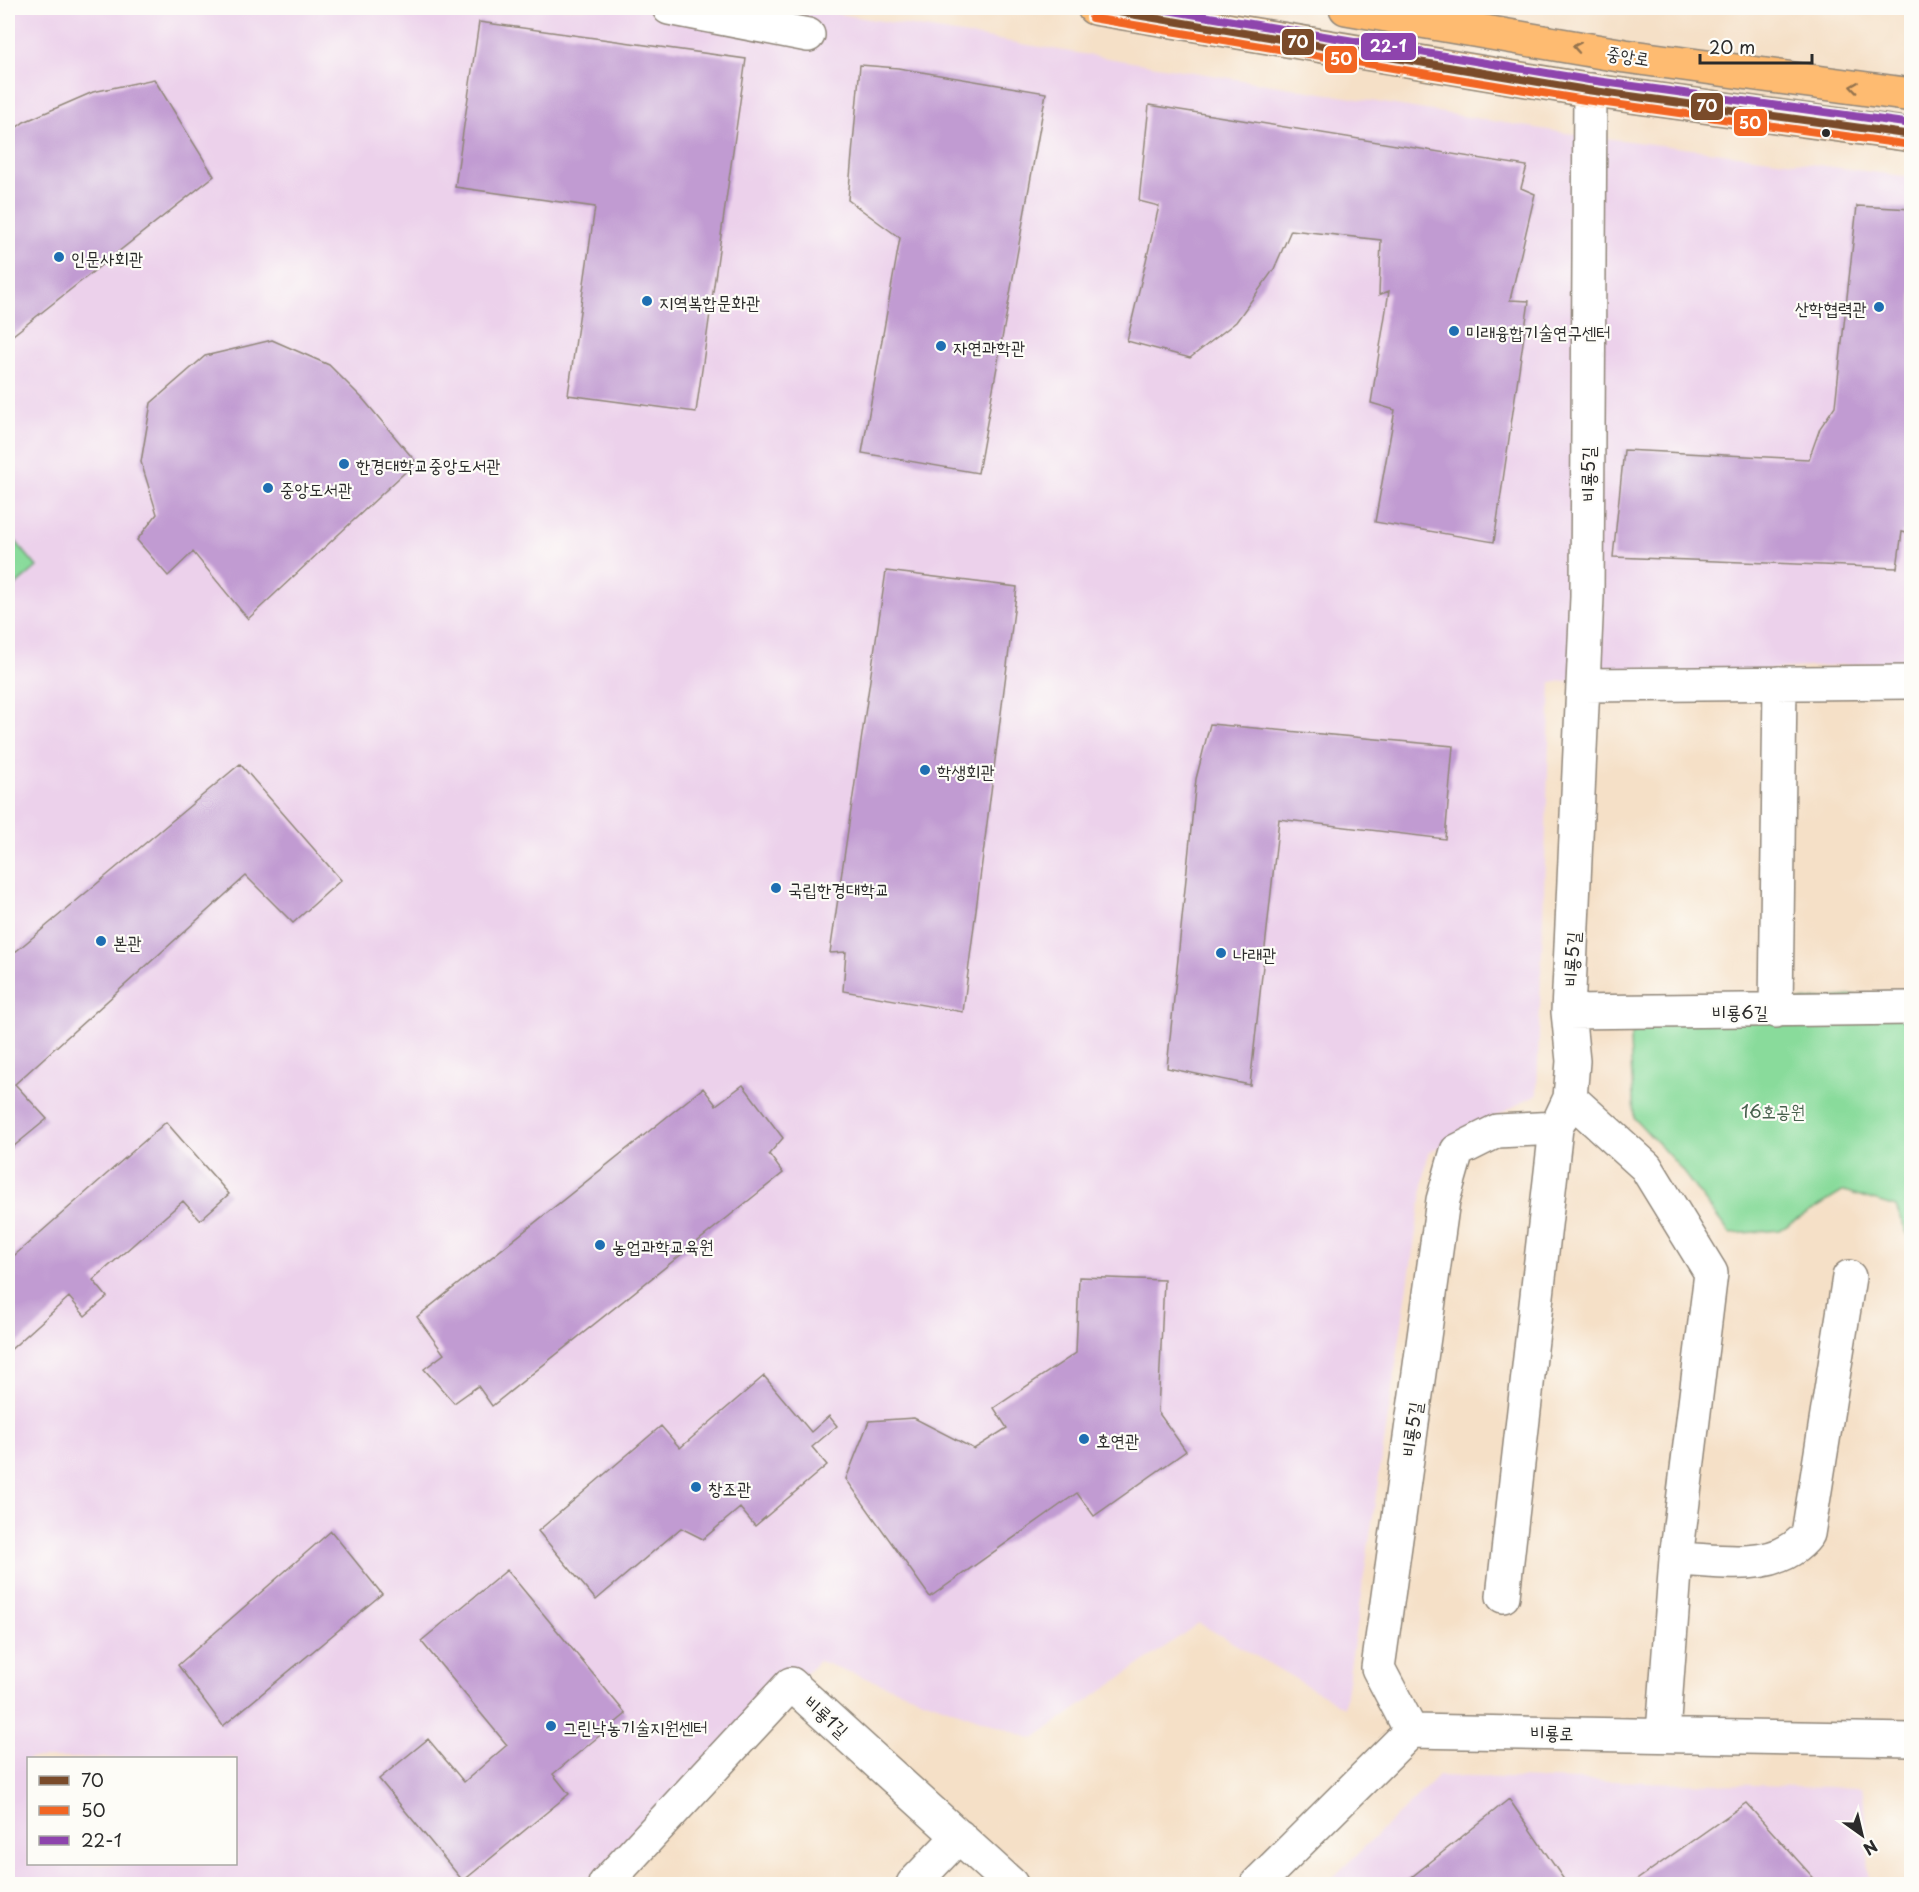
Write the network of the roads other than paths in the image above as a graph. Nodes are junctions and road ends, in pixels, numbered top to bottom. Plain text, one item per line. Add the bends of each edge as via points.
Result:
1 (669, 8) edge
2 (1094, 8) edge
3 (1346, 8) edge
4 (808, 35) dead end
5 (1590, 90) junction
6 (1911, 95) edge
7 (1911, 135) edge
8 (1911, 682) edge
9 (1780, 683) junction
10 (1584, 685) junction
11 (1911, 1008) edge
12 (1776, 1011) junction
13 (1568, 1012) junction
14 (1570, 1098) junction
15 (1556, 1128) junction
16 (1849, 1277) dead end
17 (1676, 1559) junction
18 (1503, 1596) dead end
19 (1411, 1731) junction
20 (1663, 1734) junction
21 (1911, 1740) edge
22 (959, 1836) junction
23 (605, 1884) edge
24 (913, 1884) edge
25 (1011, 1884) edge
26 (1257, 1884) edge

1 - 4 street
2 - 5 main road
6 -> 3 main road, 중앙로 via 1625,56
5 - 7 main road
5 - 10 street, 비룡5길
8 - 9 street
9 - 10 street
9 - 12 street
10 - 13 street, 비룡5길
11 - 12 street, 비룡6길
12 - 13 street, 비룡6길
13 - 14 street, 비룡5길 via 1573,1061
14 - 15 street, 비룡5길
14 - 17 street via 1646,1167 1711,1273
15 - 18 street
15 - 19 street, 비룡5길 via 1497,1131 1457,1151 1443,1200 1378,1668
16 - 17 street via 1808,1534 1799,1546 1771,1560
17 - 20 street
19 - 20 street, 비룡로
19 - 26 street
20 - 21 street, 비룡로
22 - 23 street, 비룡1길 via 792,1684
22 - 24 street
22 - 25 street, 비룡1길

